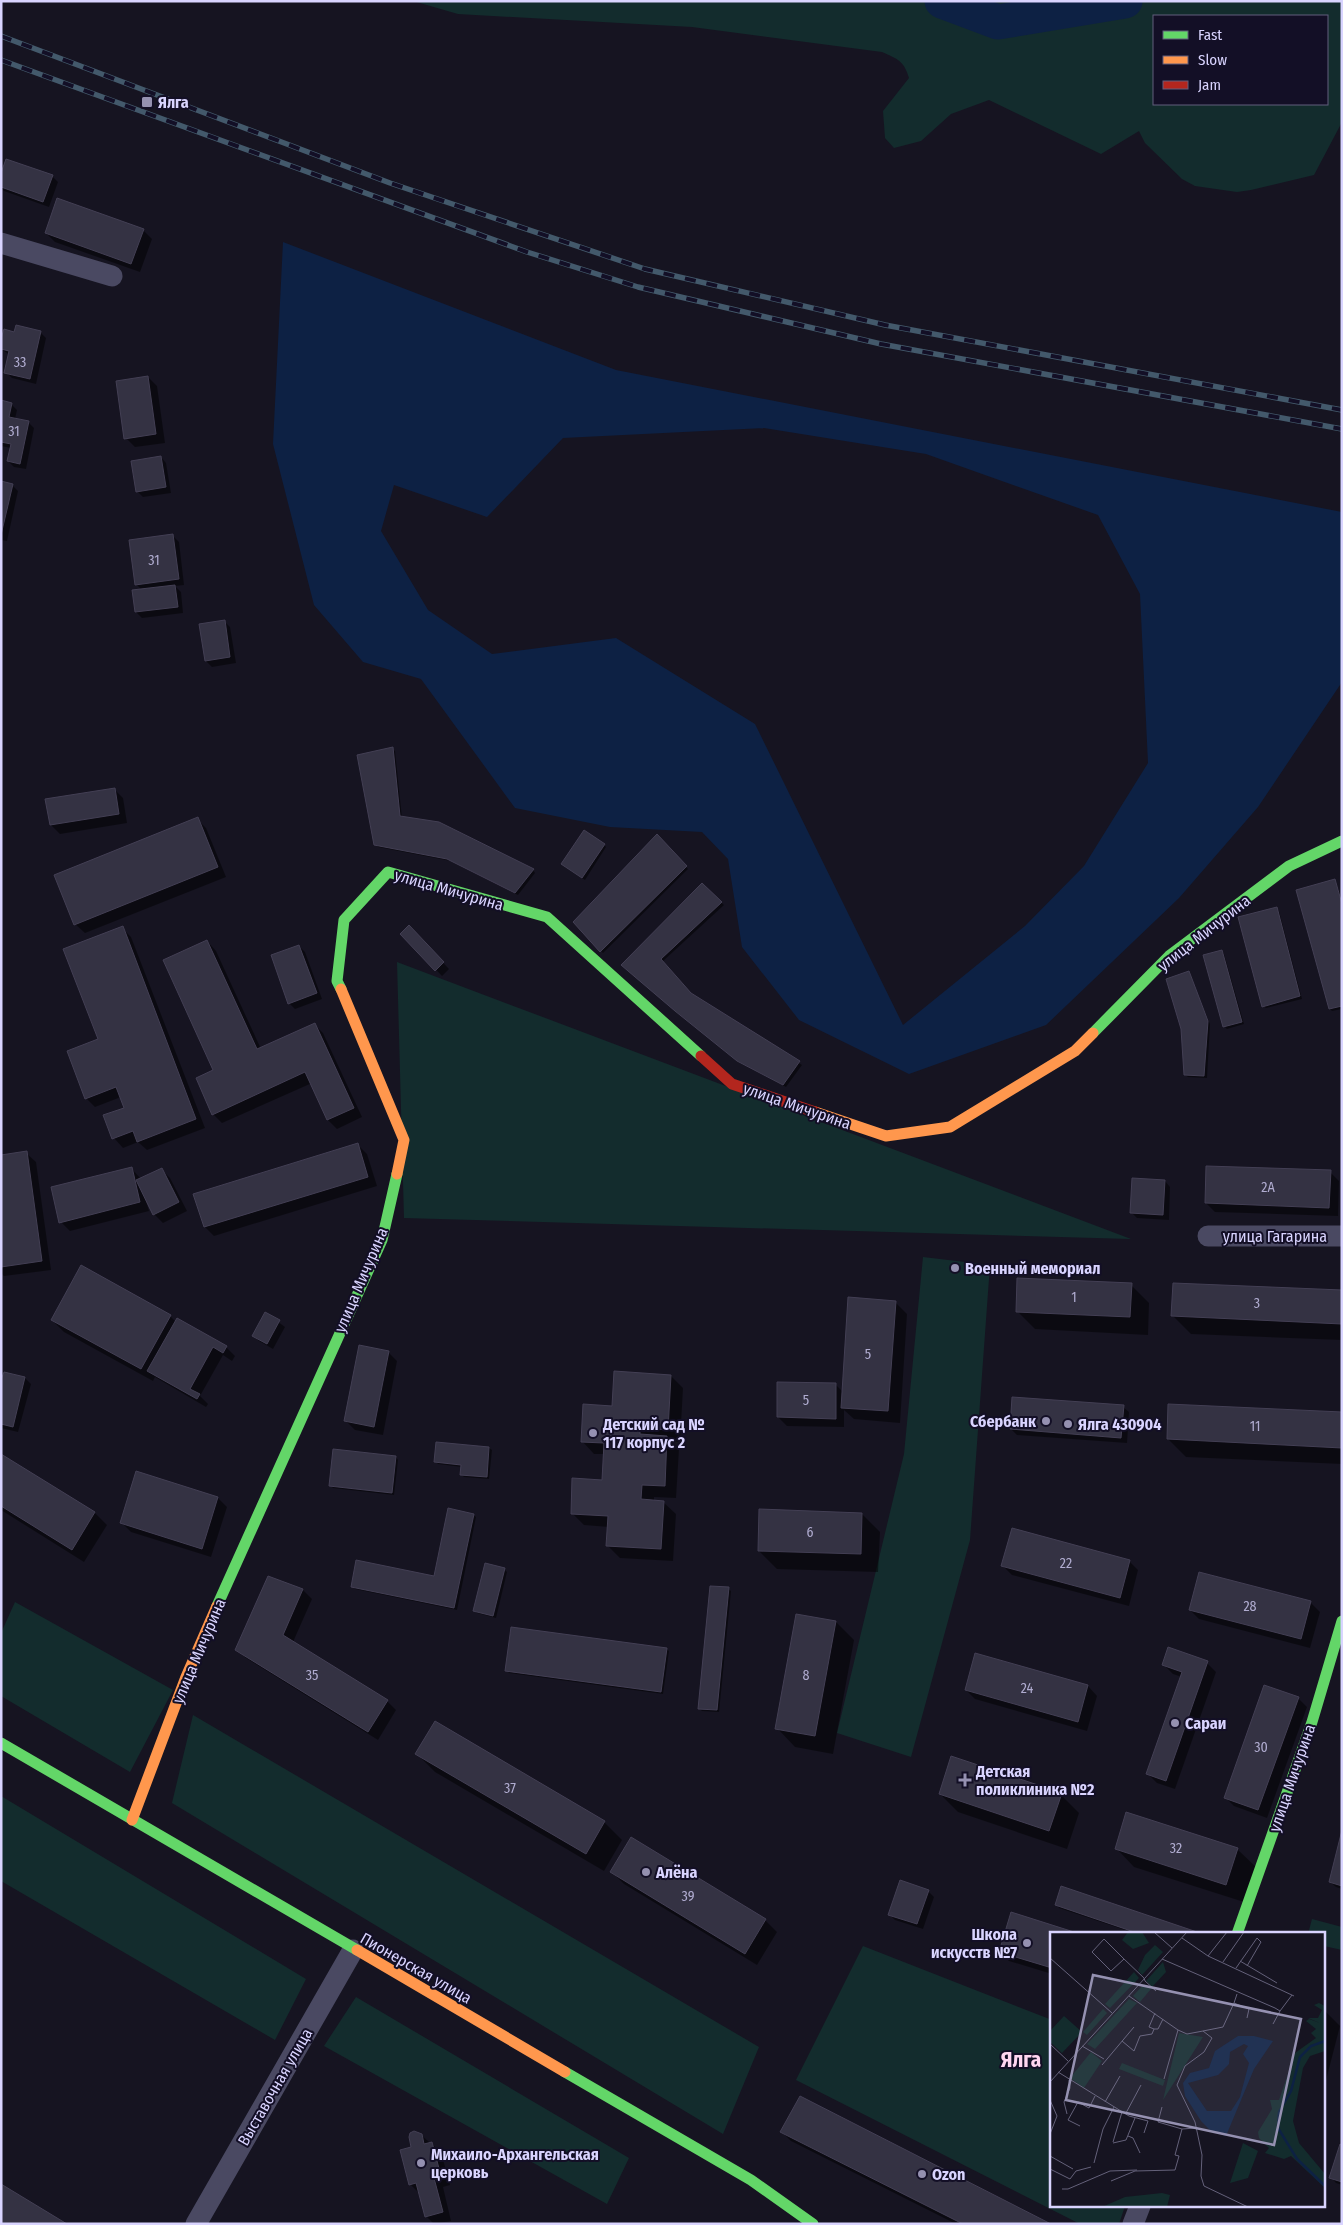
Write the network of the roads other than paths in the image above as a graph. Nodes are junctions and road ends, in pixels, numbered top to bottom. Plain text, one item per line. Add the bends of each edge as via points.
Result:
1 (1, 243) edge
2 (112, 276) dead end
3 (1342, 841) edge
4 (1208, 1236) dead end
5 (1342, 1236) edge
6 (1342, 1621) edge
7 (1, 1743) edge
8 (132, 1820) junction
9 (1238, 1932) edge
10 (353, 1950) junction
11 (1139, 2208) edge
12 (196, 2224) edge
13 (813, 2224) edge
14 (1133, 2224) edge

1 - 2 street
3 - 8 street, улица Мичурина via 1289,866 1169,956 1075,1051 950,1127 886,1136 732,1084 547,917 388,872 344,920 337,981 404,1140 382,1240 186,1677
4 - 5 street, улица Гагарина
6 - 9 street, улица Мичурина via 1312,1722
7 - 8 street, Пионерская улица
8 - 10 street, Пионерская улица
10 - 12 street, Выставочная улица
10 - 13 street, Пионерская улица via 751,2180
11 - 14 street

